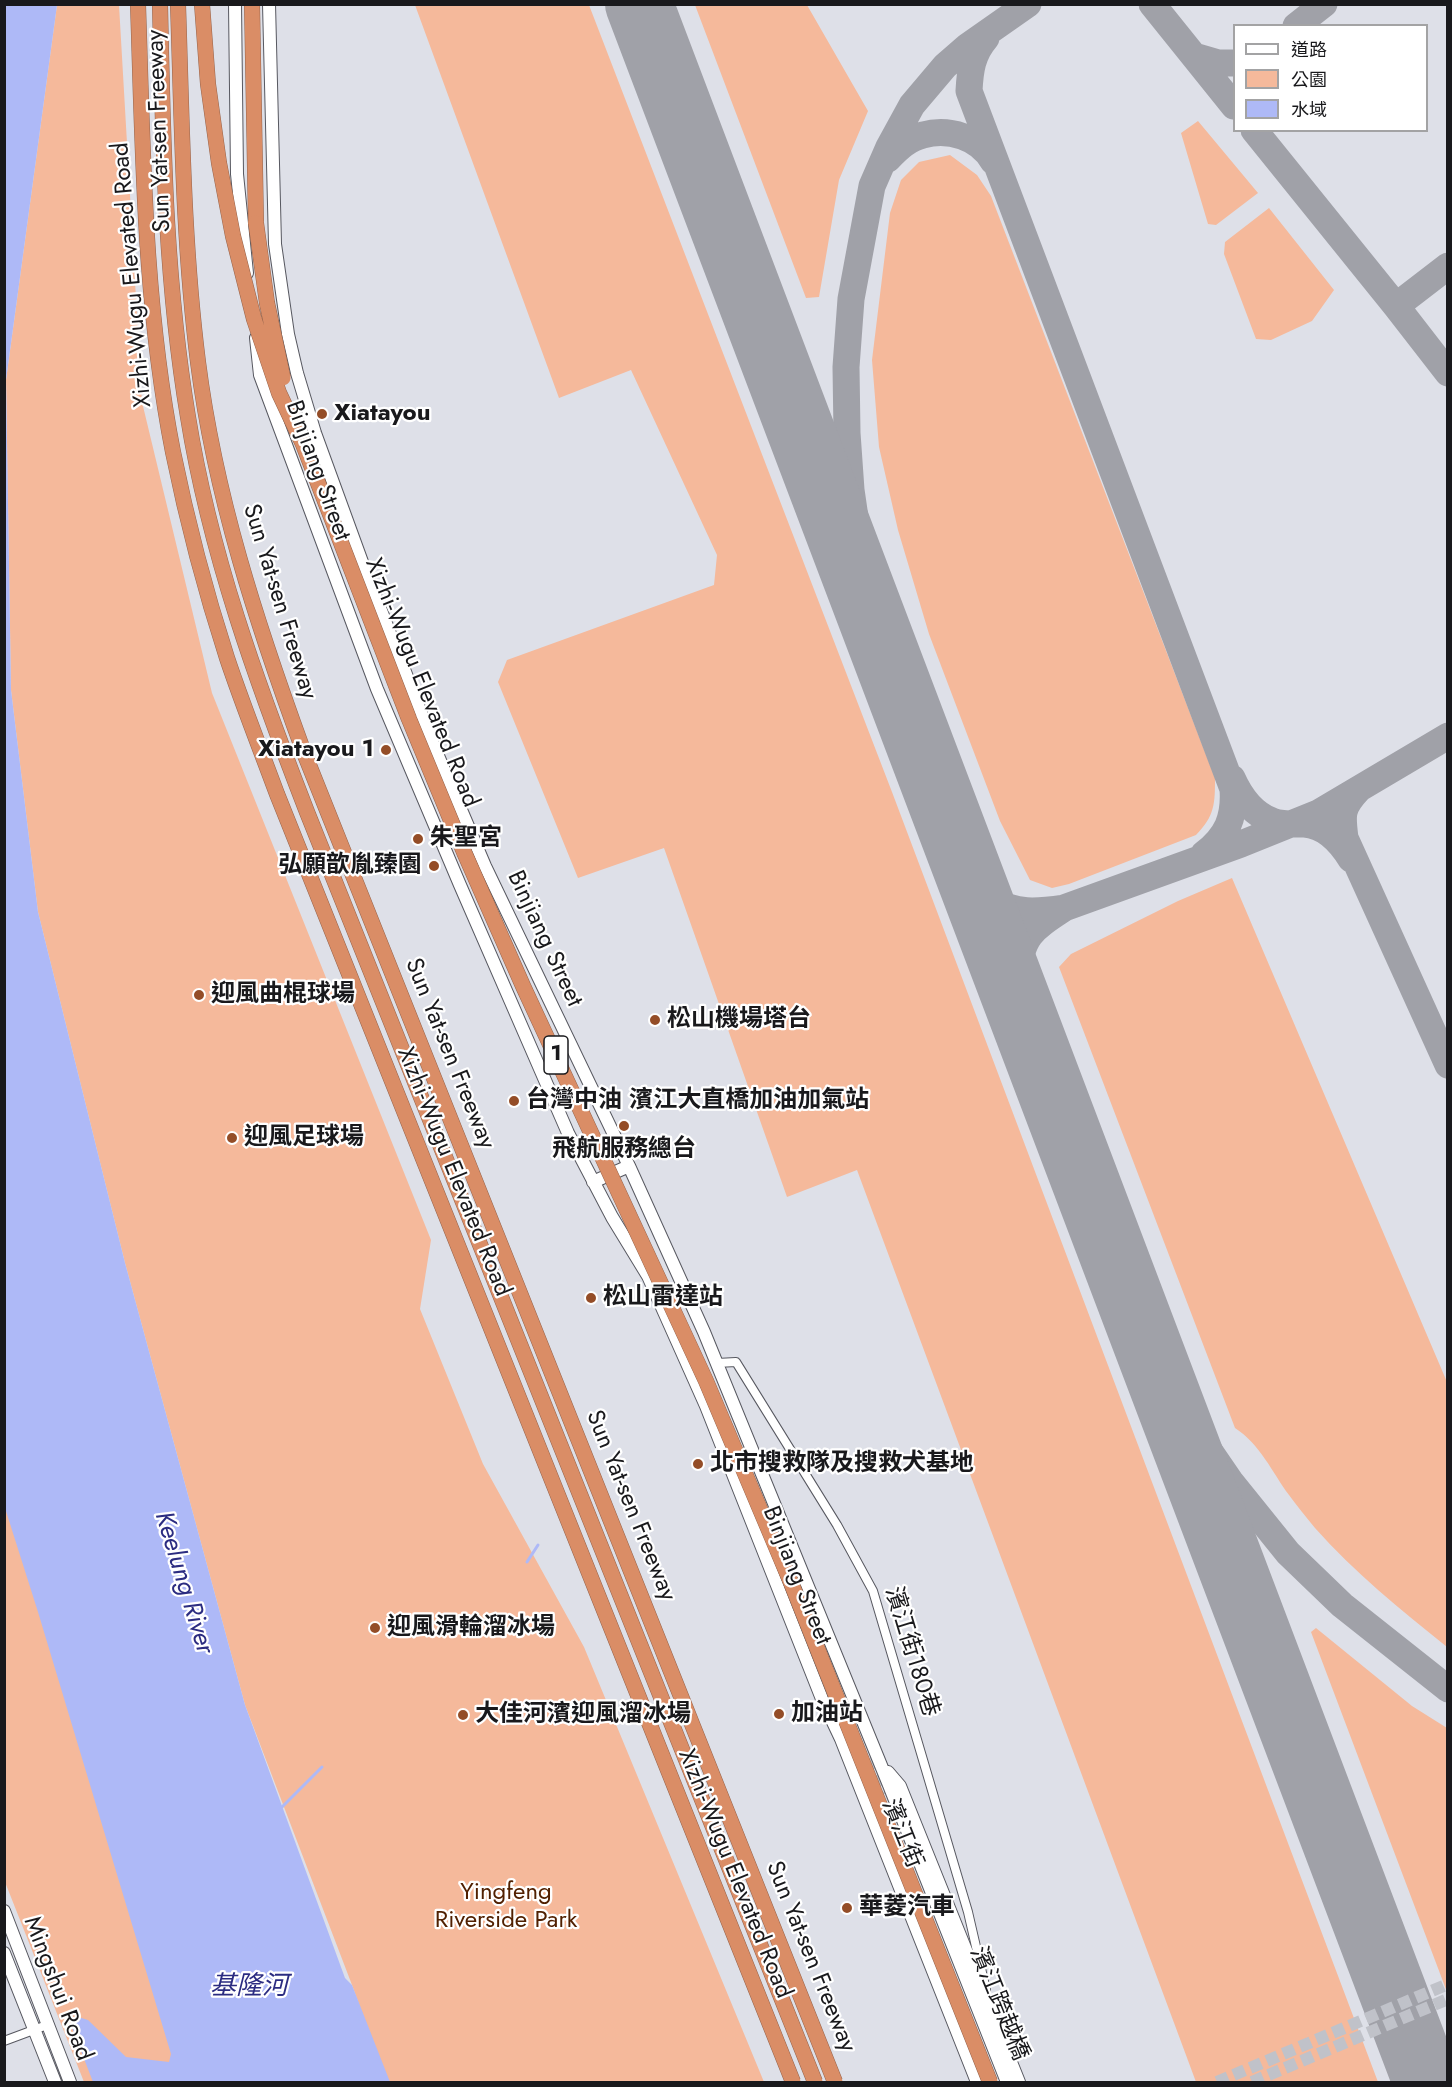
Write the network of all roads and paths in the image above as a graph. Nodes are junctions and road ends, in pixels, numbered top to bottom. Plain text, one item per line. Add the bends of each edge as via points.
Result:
1 (138, 4) edge
2 (160, 4) edge
3 (178, 4) edge
4 (202, 4) edge
5 (235, 4) edge
6 (252, 4) edge
7 (269, 4) edge
8 (275, 244) junction
9 (245, 247) junction
10 (303, 444) junction
11 (629, 1166) junction
12 (593, 1182) junction
13 (717, 1363) junction
14 (824, 1703) junction
15 (876, 1757) junction
16 (897, 1807) joint
17 (4, 1911) edge
18 (21, 1952) junction
19 (4, 1953) edge
20 (987, 2000) junction
21 (47, 2025) junction
22 (34, 2030) junction
23 (4, 2041) edge
24 (56, 2082) edge
25 (70, 2082) edge
26 (77, 2082) edge
27 (793, 2082) edge
28 (815, 2082) edge
29 (836, 2082) edge
30 (971, 2082) edge
31 (977, 2082) edge
32 (990, 2082) edge
33 (1007, 2082) edge
34 (1018, 2082) edge

1 - 27 highway, Xizhi-Wugu Elevated Road, bridge via 148,257 158,358 193,540 227,658 277,794
2 - 28 highway, Sun Yat-sen Freeway, bridge via 164,162 176,328 204,500 228,592 312,823
3 - 29 highway, Sun Yat-sen Freeway, bridge via 189,275 198,363 215,461 239,562 269,657
4 - 10 highway, Xizhi-Wugu Elevated Road / 1, bridge via 214,129 233,236 254,319
5 - 9 main road, Binjiang Street via 237,174
6 - 10 highway, bridge via 256,223 267,303
7 - 8 main road, Binjiang Street
8 - 9 main road
8 - 11 main road, Binjiang Street via 282,303 297,373 362,562 485,866
9 - 12 main road, Binjiang Street via 260,375 296,475 377,689 565,1126
10 - 32 highway, Xizhi-Wugu Elevated Road / 1, bridge via 464,852 706,1381 792,1585
11 - 12 main road
11 - 13 main road, Binjiang Street
12 - 14 main road, Binjiang Street via 648,1276
13 - 15 main road, Binjiang Street
13 - 20 street, 濱江街180巷 via 736,1362 873,1591 968,1912
14 - 30 main road, Binjiang Street via 838,1750
14 - 31 main road, 濱江街
15 - 16 main road, Binjiang Street
15 - 20 main road, Binjiang Street via 900,1786
16 - 33 main road, 濱江跨越橋
17 - 18 main road, Mingshui Road
18 - 21 main road, Mingshui Road
18 - 26 main road via 38,1983
19 - 22 main road, Mingshui Road
20 - 34 main road, Binjiang Street
21 - 22 street
21 - 25 main road, Mingshui Road
22 - 23 street
22 - 24 main road, Mingshui Road

